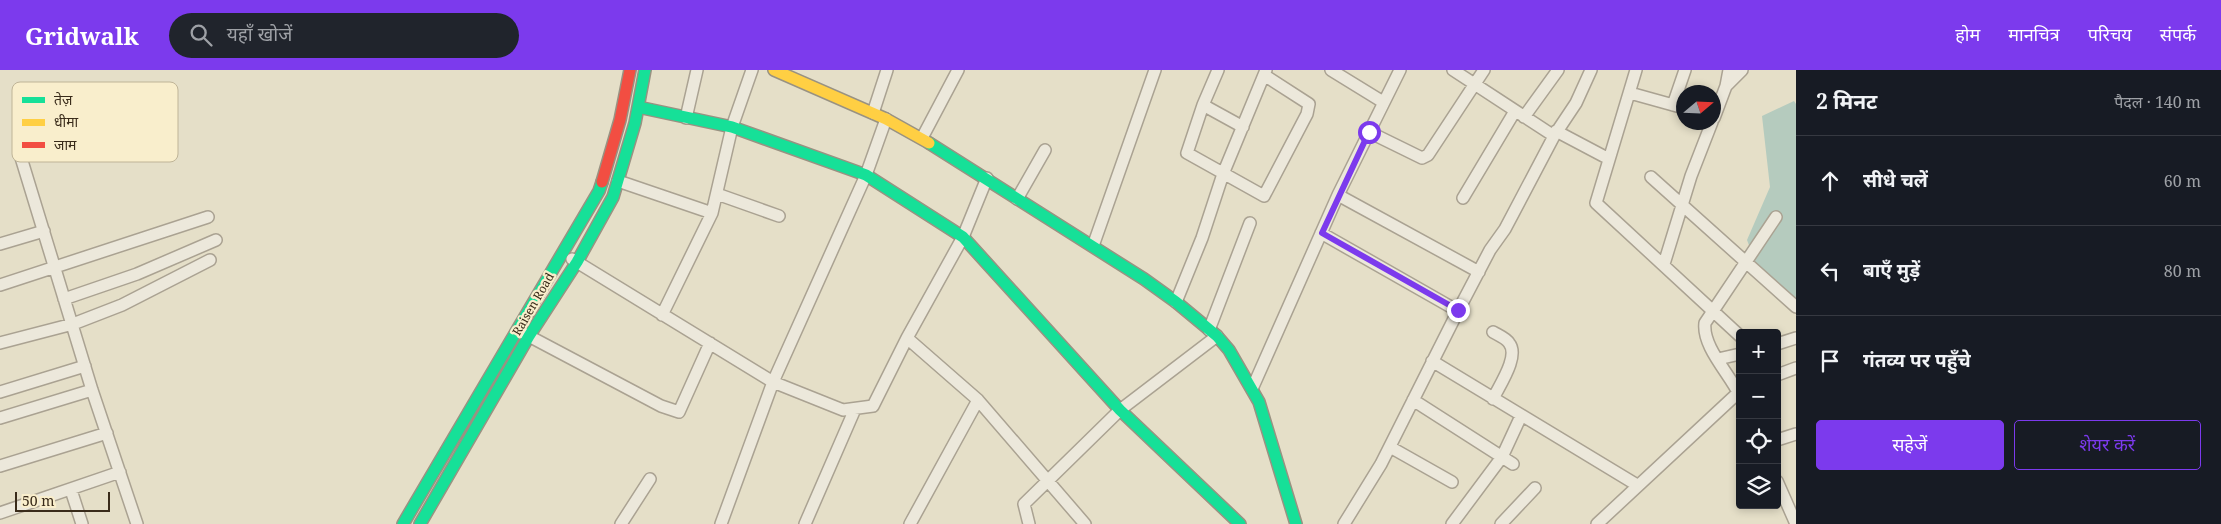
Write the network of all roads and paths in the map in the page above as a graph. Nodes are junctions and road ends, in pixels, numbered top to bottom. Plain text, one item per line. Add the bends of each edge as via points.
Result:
1 (630, 70) edge
2 (645, 70) edge
3 (697, 70) edge
4 (752, 70) edge
5 (774, 70) edge
6 (887, 70) edge
7 (958, 70) edge
8 (1155, 70) edge
9 (1218, 70) edge
10 (1331, 70) edge
11 (1400, 70) edge
12 (1453, 70) edge
13 (1484, 70) edge
14 (1558, 70) edge
15 (1591, 70) edge
16 (1636, 70) edge
17 (1685, 70) edge
18 (1729, 70) edge
19 (1742, 70) edge
20 (1265, 72) edge
21 (1474, 85) junction
22 (1682, 85) edge
23 (1726, 86) junction
24 (1630, 93) junction
25 (1721, 99) edge
26 (1382, 102) junction
27 (1203, 105) junction
28 (1676, 105) edge
29 (638, 107) junction
30 (873, 113) junction
31 (1520, 114) junction
32 (686, 118) junction
33 (886, 119) junction
34 (732, 127) junction
35 (1243, 127) junction
36 (1709, 130) edge
37 (1369, 132) junction
38 (1555, 134) junction
39 (922, 138) junction
40 (1045, 150) dead end
41 (1609, 158) junction
42 (22, 162) edge
43 (1223, 174) junction
44 (866, 175) junction
45 (1651, 177) dead end
46 (987, 178) junction
47 (618, 181) junction
48 (717, 194) junction
49 (1338, 195) junction
50 (1017, 198) junction
51 (1463, 198) dead end
52 (1682, 203) junction
53 (712, 213) junction
54 (779, 216) dead end
55 (208, 217) dead end
56 (1776, 217) dead end
57 (1250, 223) dead end
58 (44, 231) junction
59 (1322, 233) junction
60 (963, 237) junction
61 (216, 240) dead end
62 (0, 244) edge
63 (1093, 246) junction
64 (562, 254) junction
65 (210, 260) dead end
66 (577, 262) junction
67 (1746, 262) junction
68 (1664, 264) junction
69 (56, 267) junction
70 (1479, 272) junction
71 (0, 285) edge
72 (64, 299) junction
73 (1176, 302) junction
74 (1796, 307) edge
75 (1458, 310) junction
76 (1713, 310) junction
77 (662, 315) junction
78 (73, 324) junction
79 (518, 329) junction
80 (1493, 332) dead end
81 (1736, 332) edge
82 (1213, 333) junction
83 (529, 336) junction
84 (907, 338) junction
85 (1796, 338) edge
86 (0, 343) edge
87 (710, 343) junction
88 (1781, 343) edge
89 (1736, 355) edge
90 (1718, 359) junction
91 (1432, 361) junction
92 (84, 366) junction
93 (1796, 368) edge
94 (1781, 374) edge
95 (773, 382) junction
96 (1736, 388) edge
97 (1252, 389) junction
98 (92, 390) junction
99 (0, 392) edge
100 (1736, 396) edge
101 (1493, 399) junction
102 (978, 400) junction
103 (1413, 400) junction
104 (855, 409) junction
105 (1120, 410) junction
106 (1521, 416) junction
107 (0, 418) edge
108 (107, 433) junction
109 (1796, 434) edge
110 (1781, 439) edge
111 (1390, 447) junction
112 (1502, 457) junction
113 (1513, 464) dead end
114 (0, 466) edge
115 (120, 472) junction
116 (650, 478) dead end
117 (1046, 481) junction
118 (1452, 482) dead end
119 (1637, 485) junction
120 (1781, 487) edge
121 (1535, 488) dead end
122 (71, 490) junction
123 (1792, 503) edge
124 (0, 513) edge
125 (82, 524) edge
126 (137, 524) edge
127 (403, 524) edge
128 (420, 524) edge
129 (622, 524) edge
130 (721, 524) edge
131 (805, 524) edge
132 (910, 524) edge
133 (1030, 524) edge
134 (1085, 524) edge
135 (1240, 524) edge
136 (1296, 524) edge
137 (1344, 524) edge
138 (1452, 524) edge
139 (1501, 524) edge
140 (1597, 524) edge
141 (1796, 524) edge

1 - 64 street, Raisen Road via 620,120 599,191
2 - 29 street, Raisen Road
3 - 32 street
4 - 34 street
5 - 30 street
6 - 30 street
7 - 39 street
8 - 63 street
9 - 27 street
10 - 26 street
11 - 26 street
12 - 21 street
13 - 21 street
14 - 31 street
15 - 38 street via 1576,103
16 - 24 street
17 - 22 street
18 - 23 street
19 - 23 street
20 - 35 street
20 - 43 street via 1309,104 1307,114 1264,196
21 - 31 street
21 - 37 street via 1428,155 1422,158
23 - 25 street
24 - 28 street
24 - 41 street
26 - 37 street
27 - 35 street
27 - 43 street via 1187,153
29 - 32 street
29 - 47 street, Raisen Road
30 - 33 street
31 - 38 street
31 - 51 street
32 - 34 street
33 - 39 street
33 - 44 street
34 - 44 street
34 - 48 street
35 - 43 street
36 - 52 street
37 - 49 street
38 - 41 street
38 - 70 street
39 - 46 street
40 - 50 street
41 - 68 street via 1596,203
42 - 58 street
43 - 73 street
44 - 60 street
44 - 95 street
45 - 52 street
46 - 50 street
46 - 60 street
47 - 53 street
47 - 66 street, Raisen Road via 613,197
48 - 53 street
48 - 54 street
49 - 59 street
49 - 70 street
50 - 63 street
52 - 67 street
52 - 68 street
53 - 77 street
55 - 69 street
56 - 67 street
57 - 82 street
58 - 62 street
58 - 69 street
59 - 75 street
59 - 97 street
60 - 84 street
60 - 105 street
61 - 72 street via 137,274
63 - 73 street
64 - 66 street
64 - 79 street, Raisen Road
65 - 78 street via 122,305
66 - 77 street
66 - 83 street, Raisen Road
67 - 74 street
67 - 76 street
68 - 76 street
69 - 71 street
69 - 72 street
70 - 75 street
72 - 78 street
73 - 82 street
75 - 91 street
76 - 81 street
76 - 90 street via 1705,322 1704,333
77 - 87 street
78 - 86 street
78 - 92 street
79 - 83 street
79 - 127 street, Raisen Road
80 - 101 street via 1509,343 1513,351
82 - 97 street via 1229,350
82 - 105 street
83 - 87 street via 661,406 679,412
83 - 128 street, Raisen Road
84 - 102 street
84 - 104 street via 873,406
85 - 88 street
87 - 95 street
89 - 90 street
90 - 96 street
91 - 101 street
91 - 103 street
92 - 98 street
92 - 99 street
93 - 94 street
95 - 104 street via 842,410
95 - 130 street
97 - 136 street via 1259,402
98 - 107 street
98 - 108 street
100 - 119 street
101 - 106 street
102 - 117 street
102 - 132 street
103 - 111 street
103 - 112 street
104 - 131 street
105 - 117 street
105 - 135 street
106 - 112 street
106 - 119 street
108 - 114 street
108 - 115 street
109 - 110 street
111 - 118 street
111 - 137 street
112 - 113 street
112 - 138 street
115 - 122 street
115 - 126 street
116 - 129 street
117 - 133 street via 1024,504
117 - 134 street
119 - 140 street
120 - 123 street
121 - 139 street
122 - 124 street
122 - 125 street
123 - 141 street

